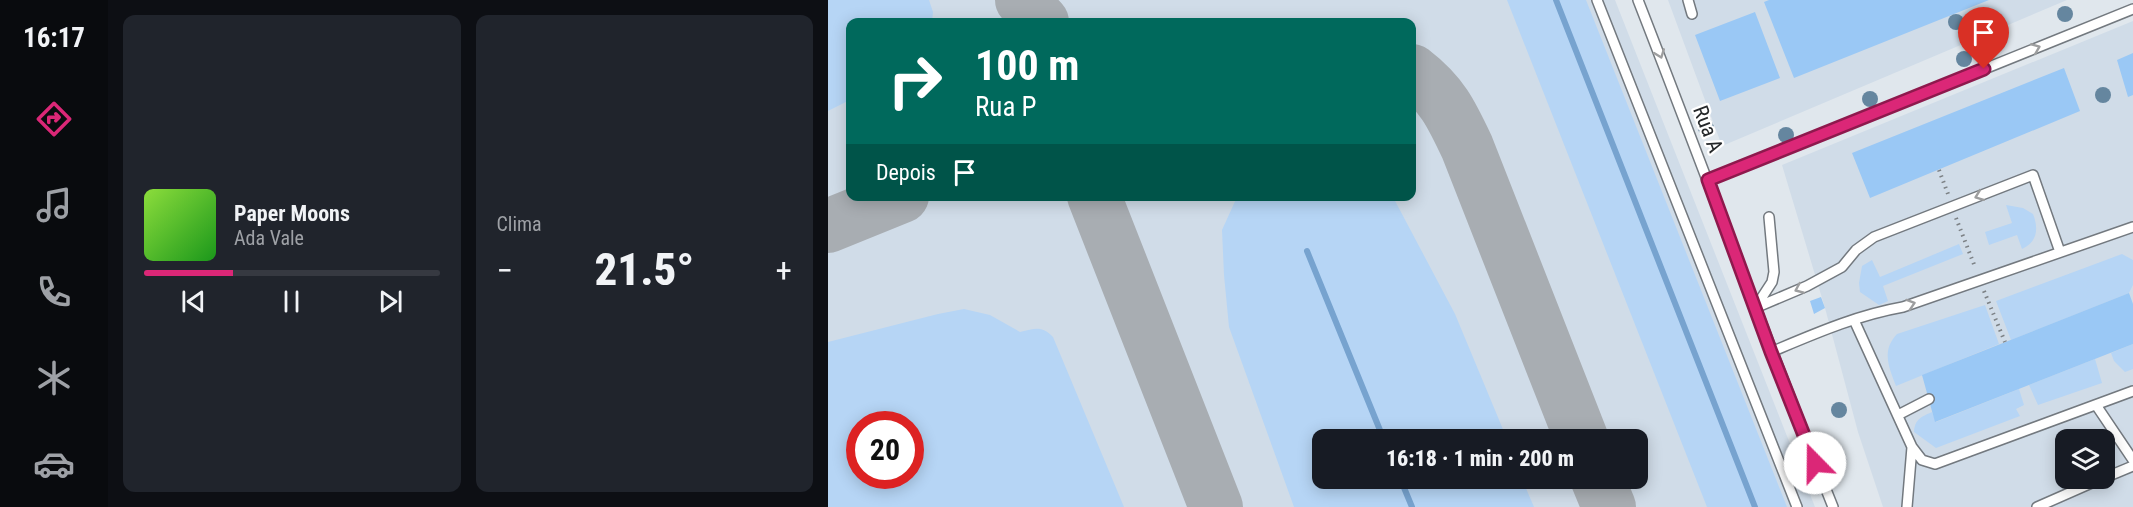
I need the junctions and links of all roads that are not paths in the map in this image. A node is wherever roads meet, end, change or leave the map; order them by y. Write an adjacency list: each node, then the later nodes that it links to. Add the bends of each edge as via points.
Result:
1 (1597, 0): 22 (lane)
2 (1638, 0): 6 (lane, Rua A, one-way to 6)
3 (1688, 0): 5 (lane)
4 (2133, 9): 6 (lane, one-way to 4)
5 (1692, 14)
6 (1708, 180): 10 (lane, Rua A)
7 (1769, 216): 10 (lane, via 1774,272)
8 (2133, 227): 9 (lane)
9 (2060, 252): 10 (lane, one-way to 10, via 2033,175 1874,237 1842,267); 11 (lane, one-way to 9, via 1903,307)
10 (1755, 308): 12 (lane, Rua A)
11 (1854, 320): 12 (lane); 16 (lane)
12 (1771, 352): 23 (lane, Rua A)
13 (2133, 391): 15 (lane)
14 (1929, 399): 16 (lane)
15 (2096, 405): 17 (lane, via 1935,464 1922,459); 18 (lane)
16 (1898, 416): 17 (lane)
17 (1912, 447): 24 (lane)
18 (2133, 460)
19 (2133, 466): 20 (lane)
20 (2115, 473)
21 (2079, 489): 25 (lane)
22 (1797, 507)
23 (1833, 507)
24 (1907, 507)
25 (2037, 507)

